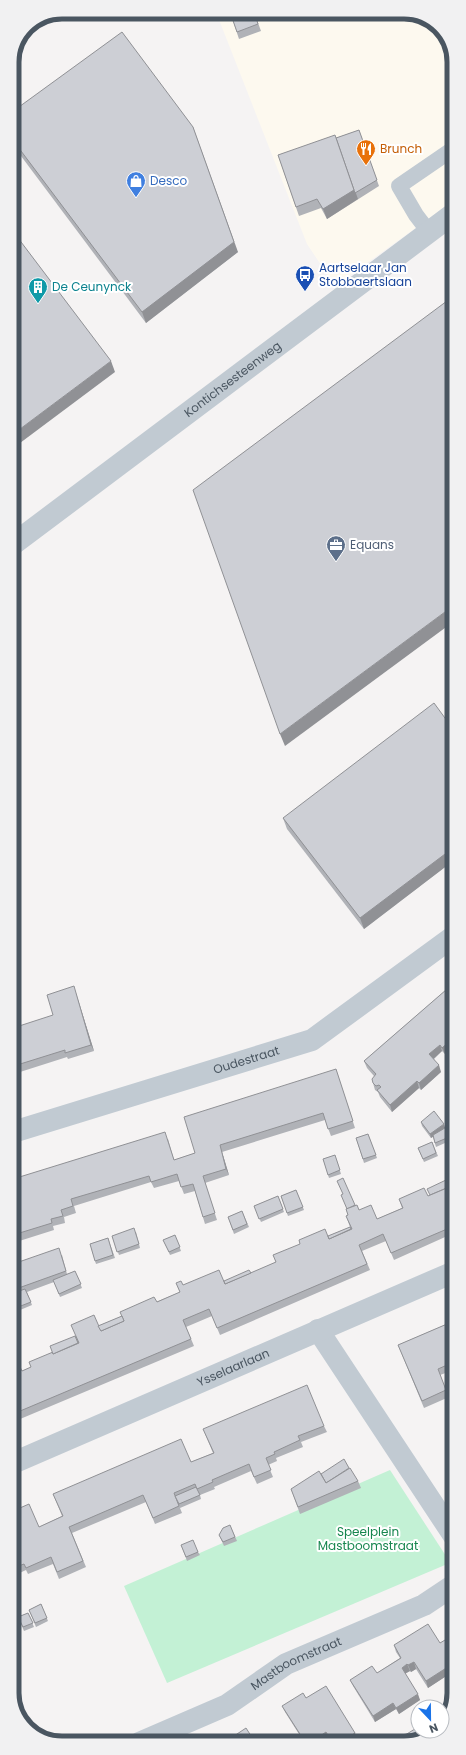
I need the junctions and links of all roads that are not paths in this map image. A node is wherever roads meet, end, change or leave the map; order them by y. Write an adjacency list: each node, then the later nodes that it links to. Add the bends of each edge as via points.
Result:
1 (447, 153): 3 (lane, via 399,186)
2 (447, 218): 3 (street, Kontichsesteenweg)
3 (429, 232): 4 (street, Kontichsesteenweg)
4 (19, 540)
5 (447, 941): 6 (street, Oudestraat, via 312,1040)
6 (19, 1130)
7 (447, 1275): 8 (street, Ysselaarlaan)
8 (318, 1330): 9 (street, Ysselaarlaan); 10 (street)
9 (19, 1460)
10 (447, 1525)
11 (447, 1590): 12 (street, Mastboomstraat, via 424,1605 286,1664 227,1705)
12 (155, 1736)

